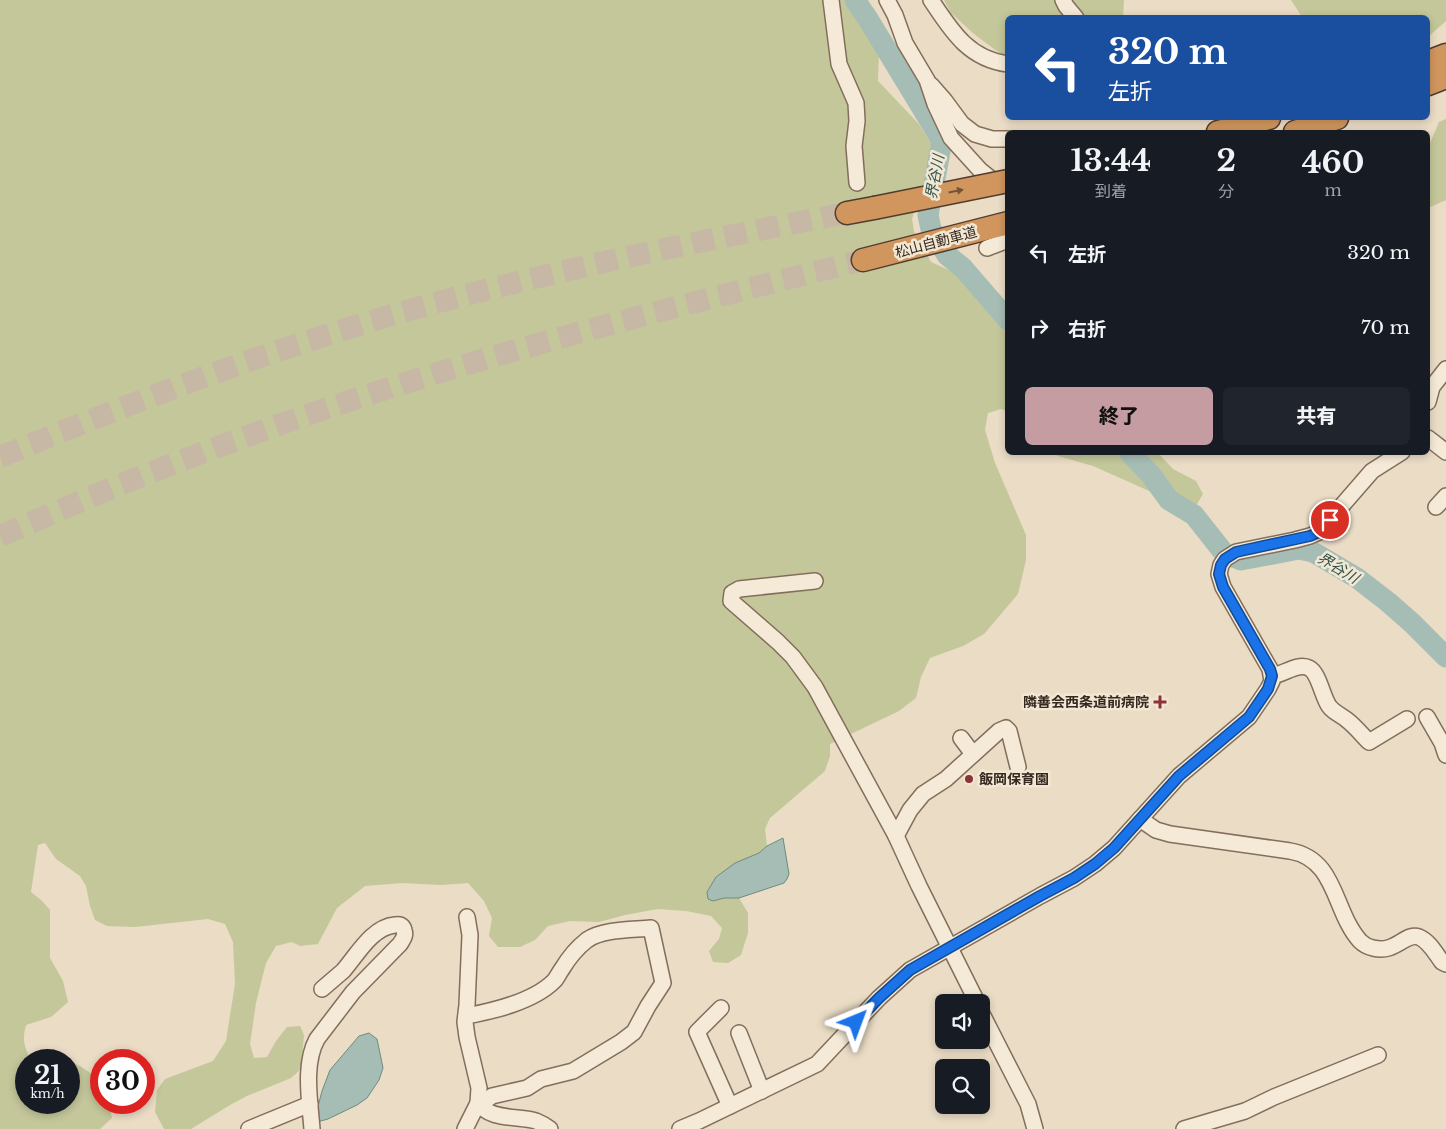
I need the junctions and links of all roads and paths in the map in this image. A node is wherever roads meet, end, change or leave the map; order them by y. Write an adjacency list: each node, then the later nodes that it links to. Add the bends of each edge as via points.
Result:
1 (831, 0): 18 (street, via 840,64 856,103 854,146)
2 (887, 0): 10 (street, via 905,43)
3 (931, 0): 8 (street, via 964,44 982,57)
4 (1063, 0): 5 (street)
5 (1074, 15)
6 (1446, 55): 7 (highway)
7 (1430, 61)
8 (1005, 63)
9 (1446, 76): 11 (highway)
10 (927, 80): 16 (street, via 962,124 975,134); 19 (street, via 951,138 980,170)
11 (1430, 83)
12 (1262, 120): 14 (highway)
13 (1331, 120): 15 (highway)
14 (1225, 130)
15 (1301, 130)
16 (1005, 139)
17 (1005, 182): 20 (highway, one-way to 17, bridge)
18 (857, 183)
19 (1005, 190)
20 (847, 213)
21 (1005, 224): 24 (highway, 松山自動車道)
22 (1005, 241): 23 (street)
23 (987, 248)
24 (863, 260)
25 (1446, 369): 26 (street)
26 (1430, 394)
27 (1430, 440): 28 (street)
28 (1446, 452)
29 (1397, 455): 31 (street, via 1372,471 1319,532 1236,552 1221,565 1219,574 1223,587)
30 (815, 581): 39 (street, via 739,589 732,593 731,601 793,657 815,686)
31 (1272, 676): 33 (street, via 1300,666 1309,667 1328,705 1369,742); 38 (street, via 1268,689 1249,717 1179,776)
32 (1427, 717): 36 (street)
33 (1407, 719)
34 (961, 738): 35 (street)
35 (973, 754): 37 (street, via 1006,728); 39 (street, via 946,779 923,794)
36 (1446, 755)
37 (1018, 767)
38 (1140, 819): 41 (street, via 1095,864); 42 (street, via 1156,830 1170,834 1299,852 1317,863 1326,875 1360,941 1368,947 1384,950 1408,937 1418,937)
39 (896, 836): 41 (street)
40 (467, 917): 46 (street, via 470,935)
41 (950, 948): 44 (street); 50 (street, via 910,970 817,1064)
42 (1446, 964)
43 (322, 989): 51 (street, via 375,934 397,924 405,930 400,944 353,992 312,1047)
44 (973, 994)
45 (721, 1008): 53 (street, via 697,1032)
46 (466, 1016): 52 (street); 52 (street, via 493,1011 539,992 554,981 588,940 603,933 650,928 663,983 634,1032 574,1071 527,1088 492,1096)
47 (990, 1030): 59 (street, via 1028,1104)
48 (739, 1034): 50 (street)
49 (1378, 1055): 60 (street, via 1245,1111)
50 (762, 1091): 53 (street)
51 (310, 1104): 54 (street); 55 (street)
52 (480, 1104): 56 (street); 57 (street, via 490,1114 536,1121)
53 (730, 1106): 58 (street)
54 (249, 1129)
55 (312, 1129)
56 (466, 1129)
57 (550, 1129)
58 (680, 1129)
59 (1035, 1129)
60 (1184, 1129)

